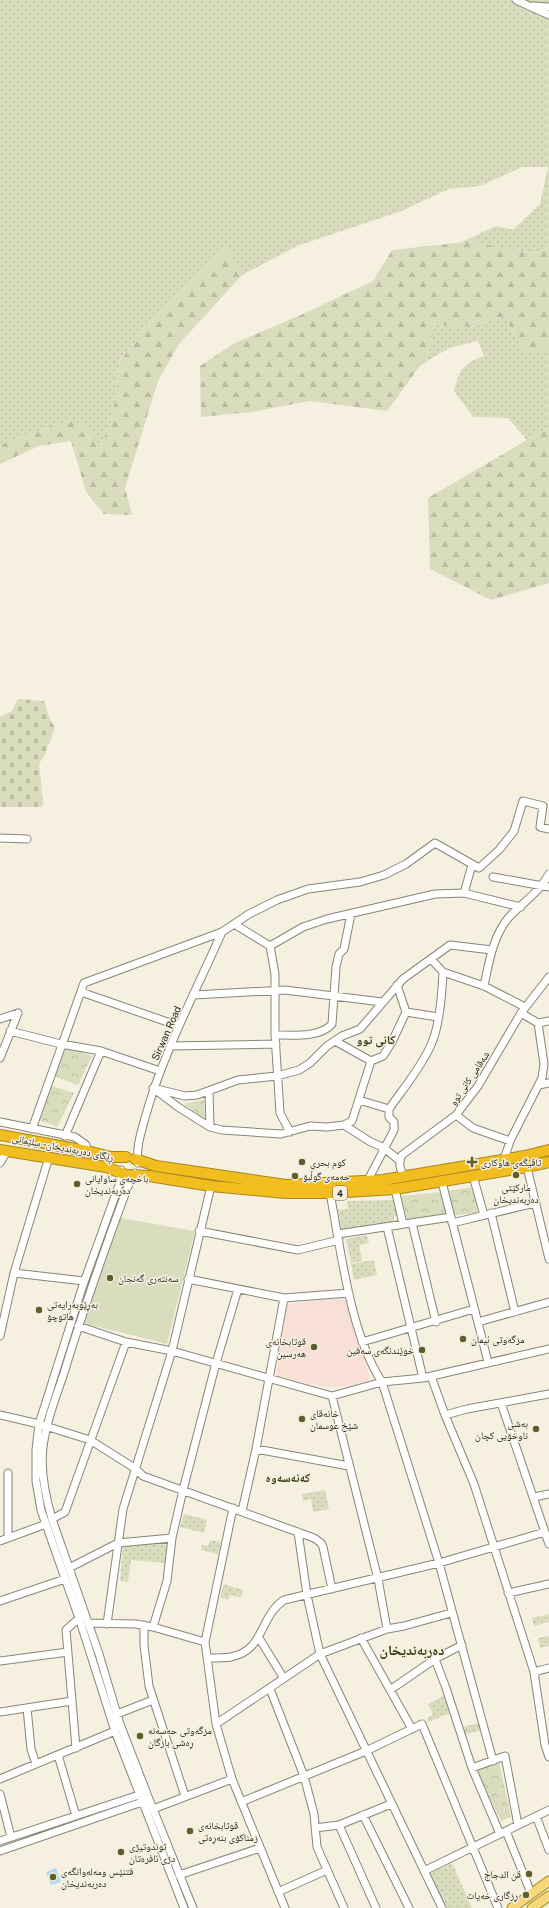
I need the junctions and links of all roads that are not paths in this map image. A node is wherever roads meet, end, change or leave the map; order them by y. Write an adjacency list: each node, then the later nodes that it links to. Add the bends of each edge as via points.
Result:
1 (516, 0): 2 (street)
2 (529, 6): 3 (street); 4 (street)
3 (549, 7)
4 (549, 15)
5 (549, 829): 8 (street, via 540,827 543,806 523,801 514,831 499,850 479,868)
6 (0, 838): 7 (street)
7 (27, 839)
8 (472, 865): 12 (street); 15 (street, via 435,843 406,864 384,875 360,882 308,889 277,900)
9 (549, 874): 11 (street)
10 (493, 878): 11 (street)
11 (546, 886): 13 (street)
12 (464, 893): 13 (street); 14 (street, via 429,895)
13 (521, 907): 18 (street, via 508,919)
14 (351, 914): 17 (street, via 309,925); 27 (street, via 344,949 339,954 336,967)
15 (234, 924): 16 (street); 17 (street)
16 (222, 932): 24 (street, via 84,983); 26 (street, Sirwan Road)
17 (270, 946): 25 (street, via 275,974)
18 (492, 950): 19 (street, via 450,945); 23 (street)
19 (431, 959): 20 (street); 22 (street)
20 (443, 972): 23 (street); 31 (street)
21 (549, 977): 29 (street, شەقامی کانی توو)
22 (397, 985): 28 (street); 30 (street)
23 (484, 986): 29 (street)
24 (81, 992): 35 (street); 39 (street)
25 (274, 992): 26 (street); 27 (street, via 285,990); 37 (street)
26 (194, 995): 35 (street, Sirwan Road)
27 (334, 996): 28 (street); 37 (street, via 332,1024 328,1029 305,1034)
28 (382, 1002): 38 (street, via 360,1029)
29 (523, 1010): 34 (street); 53 (street, شەقامی کانی توو, via 478,1086)
30 (406, 1012): 31 (street); 44 (street, via 383,1056)
31 (438, 1017): 52 (street, via 431,1046)
32 (0, 1019): 36 (street, via 18,1013)
33 (549, 1021): 34 (street)
34 (538, 1023): 48 (street, via 544,1064)
35 (179, 1026): 41 (street, Sirwan Road)
36 (10, 1031): 39 (street); 43 (street)
37 (275, 1035): 40 (street)
38 (335, 1041): 44 (street); 46 (street, via 299,1070)
39 (61, 1044): 42 (street); 57 (street)
40 (276, 1044): 41 (street); 46 (street)
41 (170, 1046): 45 (street, Sirwan Road)
42 (102, 1051): 45 (street); 60 (street)
43 (0, 1058)
44 (372, 1061): 51 (street)
45 (160, 1071): 49 (street, Sirwan Road)
46 (277, 1076): 50 (street, via 238,1080); 58 (street, via 280,1113)
47 (549, 1083): 48 (street)
48 (539, 1085): 61 (street)
49 (153, 1088): 50 (street, via 185,1096); 56 (street); 72 (street, Sirwan Road)
50 (209, 1092): 56 (street)
51 (359, 1100): 52 (street); 55 (street, via 352,1121)
52 (390, 1109): 62 (street, via 389,1117 394,1122 394,1130)
53 (456, 1115): 61 (street, via 473,1128); 68 (street, شەقامی کانی توو, via 402,1155)
54 (0, 1122): 57 (street)
55 (344, 1125): 58 (street, via 310,1126); 62 (street)
56 (210, 1127): 58 (street, via 281,1134)
57 (32, 1129): 60 (street)
58 (290, 1132)
59 (0, 1135): 65 (highway, ڕێگای دەربەندیخان - سلێمانی / 4)
60 (65, 1136): 65 (street, via 79,1140 86,1146)
61 (510, 1141): 69 (street)
62 (384, 1148): 68 (street); 76 (street)
63 (4, 1150): 66 (highway, ڕێگای دەربەندیخان - سلێمانی / 4); 71 (street)
64 (549, 1150): 67 (highway, 4)
65 (87, 1151): 72 (highway, ڕێگای دەربەندیخان - سلێمانی / 4, via 111,1157)
66 (49, 1156): 72 (highway, ڕێگای دەربەندیخان - سلێمانی / 4, via 112,1168); 90 (street)
67 (525, 1156): 69 (highway, 4); 73 (street)
68 (399, 1160): 75 (street)
69 (504, 1160): 75 (highway, 4)
70 (549, 1162): 73 (highway, 4)
71 (0, 1163)
72 (130, 1167): 76 (highway, 4, via 156,1166 286,1185); 78 (highway, 4, via 149,1176); 92 (street, via 119,1185); 101 (street)
73 (527, 1167): 74 (highway, 4); 81 (street)
74 (473, 1176): 77 (highway, 4); 82 (street)
75 (404, 1177): 76 (highway, 4)
76 (367, 1182)
77 (442, 1182): 79 (highway, 4); 83 (street)
78 (211, 1186): 80 (highway, 4, via 286,1193); 87 (street)
79 (395, 1189): 80 (highway, 4); 85 (street)
80 (330, 1193): 88 (street)
81 (535, 1203): 82 (street); 89 (street)
82 (488, 1214): 83 (street); 98 (street)
83 (452, 1220): 84 (street); 97 (street)
84 (412, 1223): 85 (street); 99 (street)
85 (403, 1224): 86 (street)
86 (387, 1227): 88 (street); 102 (street)
87 (199, 1231): 88 (street, via 298,1250); 91 (street)
88 (338, 1237): 94 (street)
89 (549, 1259)
90 (14, 1273): 92 (street); 103 (street)
91 (188, 1279): 93 (street); 107 (street)
92 (84, 1281): 119 (street)
93 (238, 1289): 95 (street); 108 (street)
94 (349, 1293): 95 (street); 105 (street)
95 (284, 1298): 112 (street)
96 (549, 1302): 98 (street)
97 (474, 1309): 99 (street); 100 (street)
98 (515, 1312): 100 (street)
99 (436, 1322): 102 (street)
100 (478, 1322): 109 (street)
101 (78, 1326): 104 (street); 120 (street)
102 (410, 1327): 105 (street); 111 (street)
103 (0, 1333)
104 (126, 1342): 107 (street); 121 (street)
105 (362, 1342): 113 (street, via 374,1371)
106 (549, 1349): 109 (street)
107 (172, 1351): 108 (street); 124 (street)
108 (216, 1362): 112 (street); 126 (street)
109 (488, 1362): 110 (street)
110 (431, 1376): 111 (street); 118 (street)
111 (423, 1378): 113 (street)
112 (270, 1379): 115 (street); 122 (street)
113 (382, 1382): 115 (street); 141 (street)
114 (549, 1394): 116 (street)
115 (332, 1396): 123 (street)
116 (501, 1402): 118 (street); 128 (street)
117 (0, 1415): 119 (street)
118 (445, 1415): 140 (street, via 474,1484)
119 (39, 1424): 120 (street); 132 (street, via 36,1481)
120 (48, 1427): 121 (street); 131 (street, via 43,1446 43,1475 46,1500)
121 (90, 1440): 124 (street); 131 (street, via 65,1512)
122 (256, 1449): 123 (street); 130 (street)
123 (349, 1466): 144 (street)
124 (136, 1469): 126 (street, via 143,1476); 138 (street, via 123,1509)
125 (8, 1473): 135 (street)
126 (183, 1490): 129 (street); 136 (street)
127 (549, 1494): 128 (street)
128 (534, 1497): 134 (street)
129 (233, 1508): 130 (street); 159 (street)
130 (242, 1511): 133 (street)
131 (52, 1519): 142 (street)
132 (46, 1524): 135 (street); 143 (street)
133 (298, 1532): 146 (street, via 321,1543); 148 (street)
134 (545, 1532): 139 (street); 140 (street)
135 (8, 1538): 137 (street)
136 (172, 1538): 138 (street); 155 (street, via 167,1581)
137 (0, 1541)
138 (118, 1543): 142 (street); 153 (street)
139 (549, 1544)
140 (493, 1547): 141 (street); 147 (street)
141 (439, 1563): 144 (street); 150 (street)
142 (69, 1568): 152 (street)
143 (65, 1579): 149 (street); 151 (street)
144 (378, 1579): 146 (street); 156 (street)
145 (549, 1584): 147 (street)
146 (332, 1589): 148 (street)
147 (508, 1593): 167 (street)
148 (307, 1595): 157 (street, via 284,1600 275,1607 268,1616); 162 (street)
149 (0, 1601)
150 (451, 1613): 156 (street); 160 (street)
151 (79, 1618): 161 (street, via 66,1630); 178 (street)
152 (88, 1623): 153 (street); 175 (street)
153 (107, 1624): 154 (street)
154 (144, 1625): 155 (street); 171 (street, via 147,1670)
155 (153, 1627): 159 (street)
156 (386, 1629): 158 (street)
157 (259, 1638): 163 (street, via 251,1648 238,1655); 168 (street)
158 (361, 1638): 162 (street); 170 (street)
159 (205, 1642): 163 (street)
160 (462, 1645): 164 (street); 183 (street)
161 (68, 1652): 165 (street); 172 (street)
162 (320, 1654): 168 (street); 180 (street)
163 (207, 1658): 176 (street)
164 (435, 1659): 170 (street); 185 (street)
165 (0, 1661)
166 (549, 1668): 167 (street)
167 (534, 1672): 182 (street)
168 (283, 1678): 169 (street)
169 (270, 1689): 176 (street); 186 (street)
170 (390, 1690): 177 (street)
171 (154, 1700): 175 (street); 191 (street)
172 (72, 1701): 173 (street); 179 (street)
173 (27, 1708): 174 (street); 184 (street)
174 (0, 1712)
175 (117, 1714): 192 (street)
176 (216, 1724): 188 (street)
177 (412, 1729): 180 (street); 206 (street, via 422,1724)
178 (115, 1731): 179 (street); 190 (street)
179 (76, 1748): 181 (street)
180 (366, 1751): 186 (street); 194 (street)
181 (58, 1755): 184 (street); 198 (street)
182 (549, 1757)
183 (493, 1761): 185 (street); 201 (street, via 505,1756)
184 (36, 1764): 187 (street)
185 (472, 1768): 203 (street)
186 (304, 1776): 193 (street); 202 (street)
187 (0, 1779)
188 (232, 1779): 191 (street); 193 (street)
189 (0, 1794): 204 (street)
190 (138, 1795): 192 (street); 198 (street)
191 (185, 1796): 195 (street)
192 (145, 1798): 195 (street); 209 (street); 218 (street)
193 (240, 1802): 207 (street)
194 (391, 1804): 197 (street); 211 (street)
195 (152, 1809): 212 (street)
196 (549, 1810): 199 (street)
197 (363, 1815): 200 (street); 222 (street)
198 (76, 1816): 204 (street)
199 (536, 1816): 201 (street); 208 (street)
200 (340, 1825): 202 (street); 221 (street)
201 (518, 1825): 203 (street)
202 (315, 1828): 210 (street, via 317,1847)
203 (503, 1832): 206 (street); 215 (street)
204 (11, 1837): 205 (street)
205 (0, 1841)
206 (472, 1847): 211 (street); 224 (street)
207 (260, 1848): 212 (street); 214 (street)
208 (549, 1850)
209 (0, 1851)
210 (327, 1870): 214 (street); 220 (street)
211 (424, 1871): 223 (street)
212 (179, 1875): 217 (street)
213 (549, 1881): 215 (main road)
214 (278, 1892): 219 (street)
215 (531, 1894): 225 (main road)
216 (549, 1896): 226 (main road)
217 (192, 1906): 218 (street)
218 (183, 1907)
219 (285, 1908)
220 (344, 1908)
221 (376, 1908)
222 (409, 1908)
223 (442, 1908)
224 (498, 1908)
225 (512, 1908)
226 (532, 1908)

